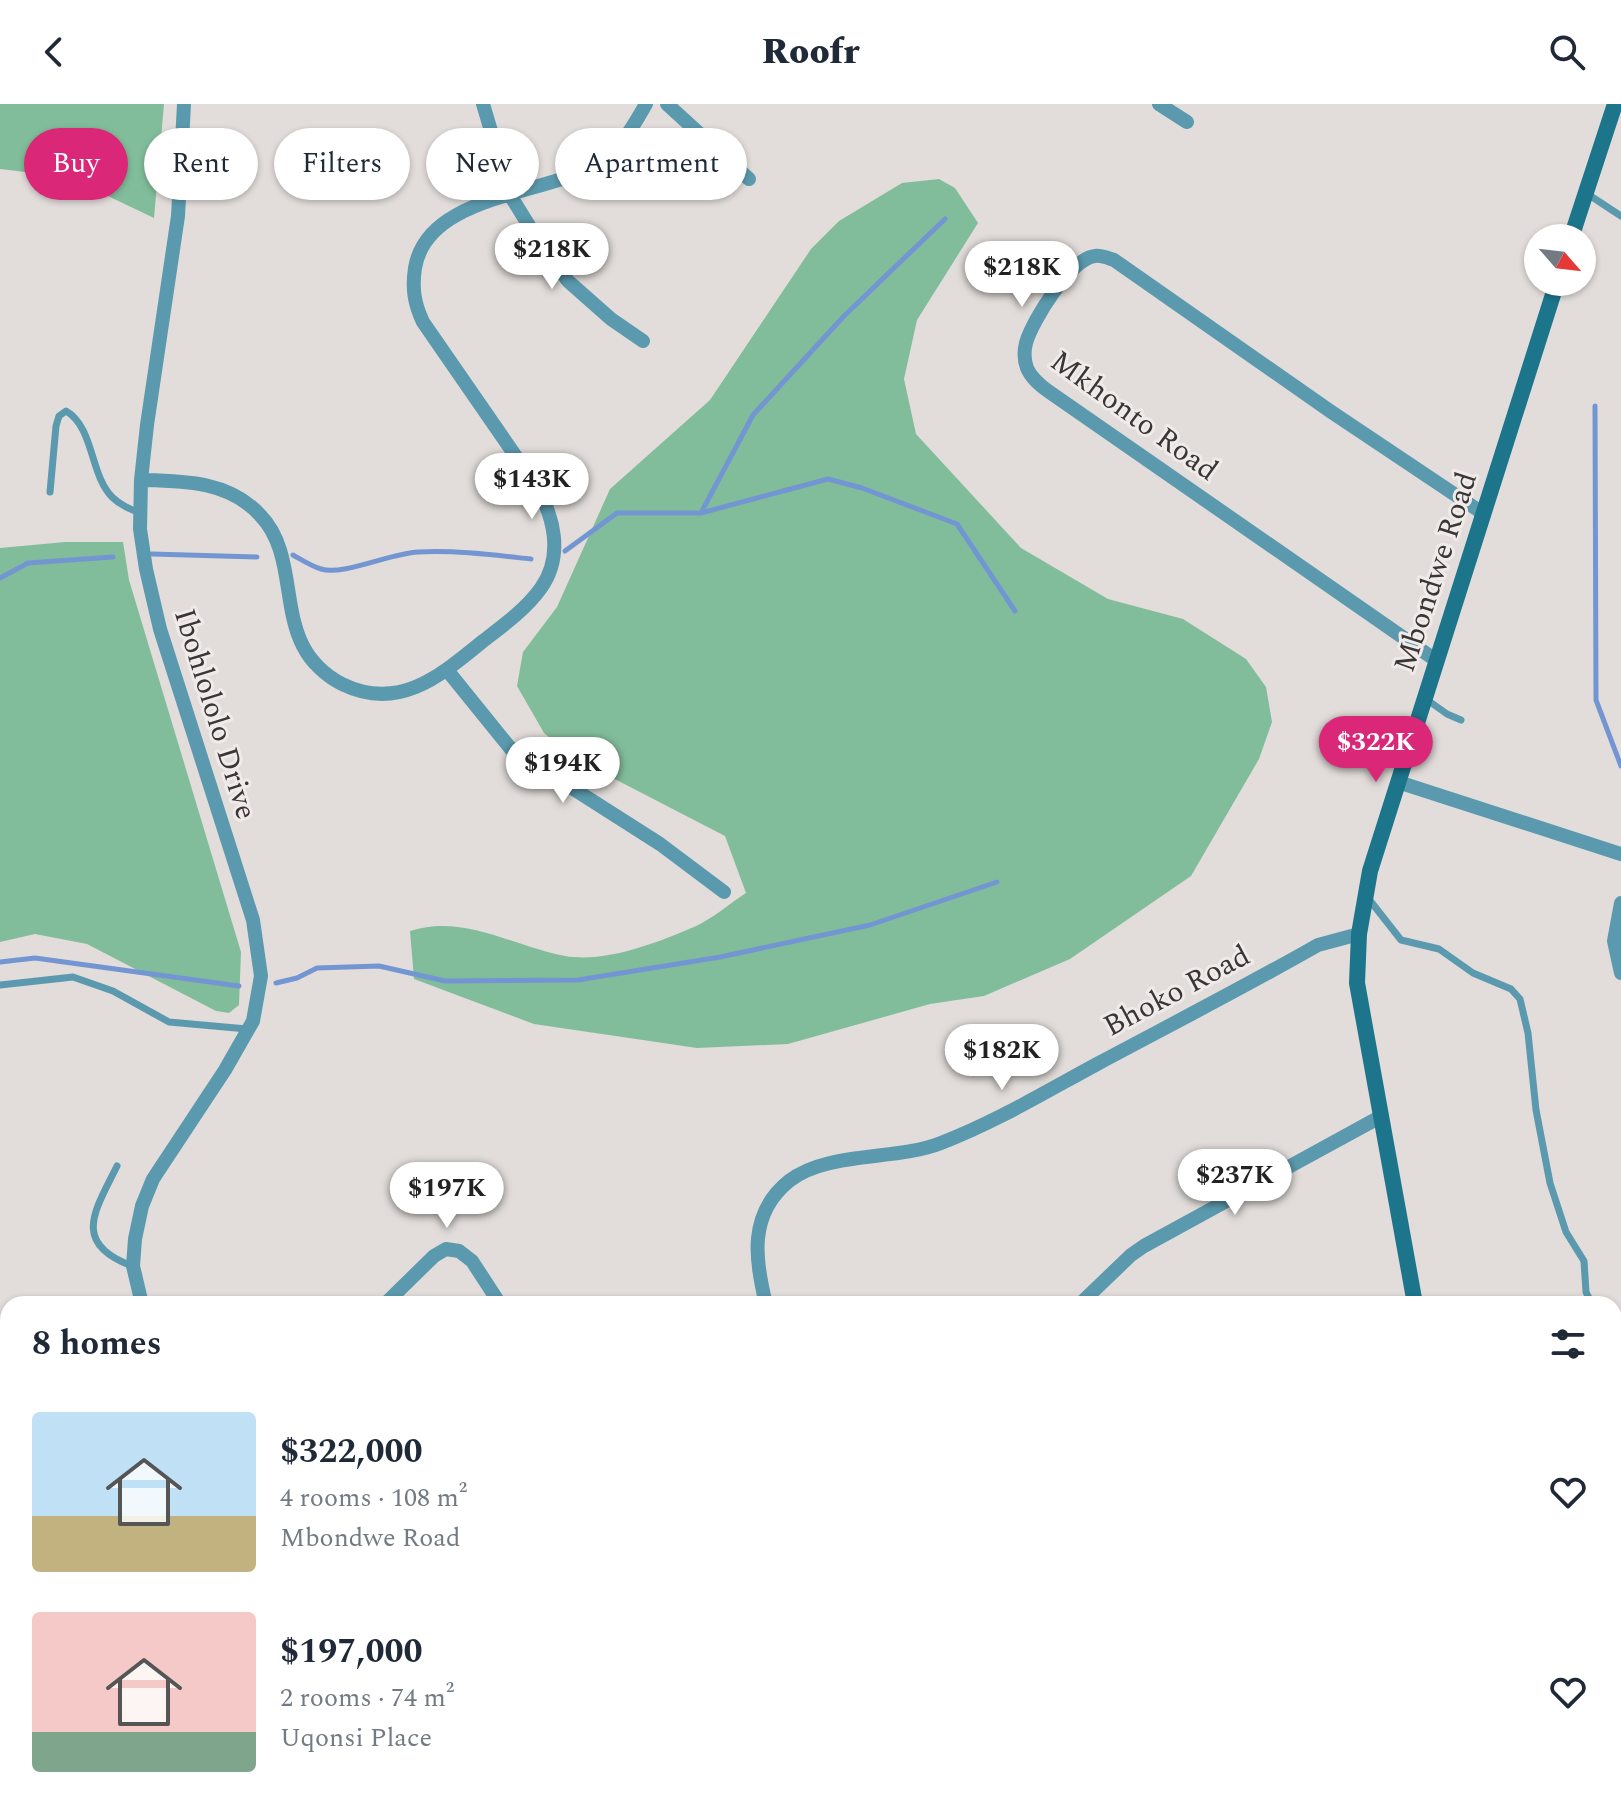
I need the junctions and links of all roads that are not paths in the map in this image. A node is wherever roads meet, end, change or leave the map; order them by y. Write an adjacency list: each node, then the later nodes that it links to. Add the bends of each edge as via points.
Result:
1 (184, 104): 18 (street, Ibohlololo Drive, via 178,216)
2 (483, 104): 8 (street)
3 (646, 104): 10 (street, via 627,137 602,161)
4 (667, 104): 9 (street)
5 (1159, 104): 7 (street)
6 (1615, 104): 11 (street)
7 (1187, 122)
8 (490, 128)
9 (749, 179)
10 (539, 186)
11 (1586, 193): 14 (lane); 15 (street)
12 (495, 200): 23 (street, via 463,211 435,230 416,263 413,292 423,322 543,498 553,525 553,556 546,581 530,601)
13 (513, 200): 17 (street, via 568,281)
14 (1621, 216)
15 (1576, 224)
16 (1553, 296): 21 (street, Mbondwe Road)
17 (643, 341)
18 (141, 480): 20 (street, Ibohlololo Drive); 23 (street, via 211,486 242,499 262,516 277,540 302,644 335,681 386,695 412,689)
19 (50, 492): 20 (lane, via 56,426 66,411 82,431 110,495)
20 (140, 513): 34 (street, Ibohlololo Drive, via 160,629 253,920 261,976 258,1006)
21 (1484, 514): 22 (street, Mbondwe Road); 22 (street, Mkhonto Road, via 1114,260 1094,256 1079,263 1026,340 1027,368 1048,391)
22 (1437, 661): 24 (street, Mbondwe Road)
23 (447, 670): 28 (street, via 511,749 627,822)
24 (1425, 698): 25 (lane); 26 (street, Mbondwe Road)
25 (1461, 720)
26 (1398, 782): 27 (street); 29 (street, Mbondwe Road)
27 (1621, 854)
28 (724, 892)
29 (1365, 893): 31 (street, Mbondwe Road); 44 (lane, via 1401,940 1439,949 1520,999 1550,1183 1566,1232 1584,1261)
30 (1621, 903): 32 (street, via 1614,941)
31 (1359, 934): 35 (street, Mbondwe Road, via 1357,983); 41 (street, Bhoko Road, via 1318,945 940,1144 825,1165 789,1181 759,1223 756,1248)
32 (1621, 973)
33 (0, 985): 34 (lane, via 73,977 113,991 169,1022)
34 (247, 1029): 37 (street, Ibohlololo Drive, via 153,1179 138,1221)
35 (1380, 1117): 42 (street, via 1144,1246); 43 (street, Mbondwe Road)
36 (117, 1166): 37 (lane, via 95,1210 93,1228 103,1251)
37 (133, 1266): 38 (street, Ibohlololo Drive)
38 (140, 1296)
39 (393, 1296): 40 (street, via 446,1249 472,1261)
40 (495, 1296)
41 (764, 1296)
42 (1088, 1296)
43 (1414, 1296)
44 (1588, 1296)

